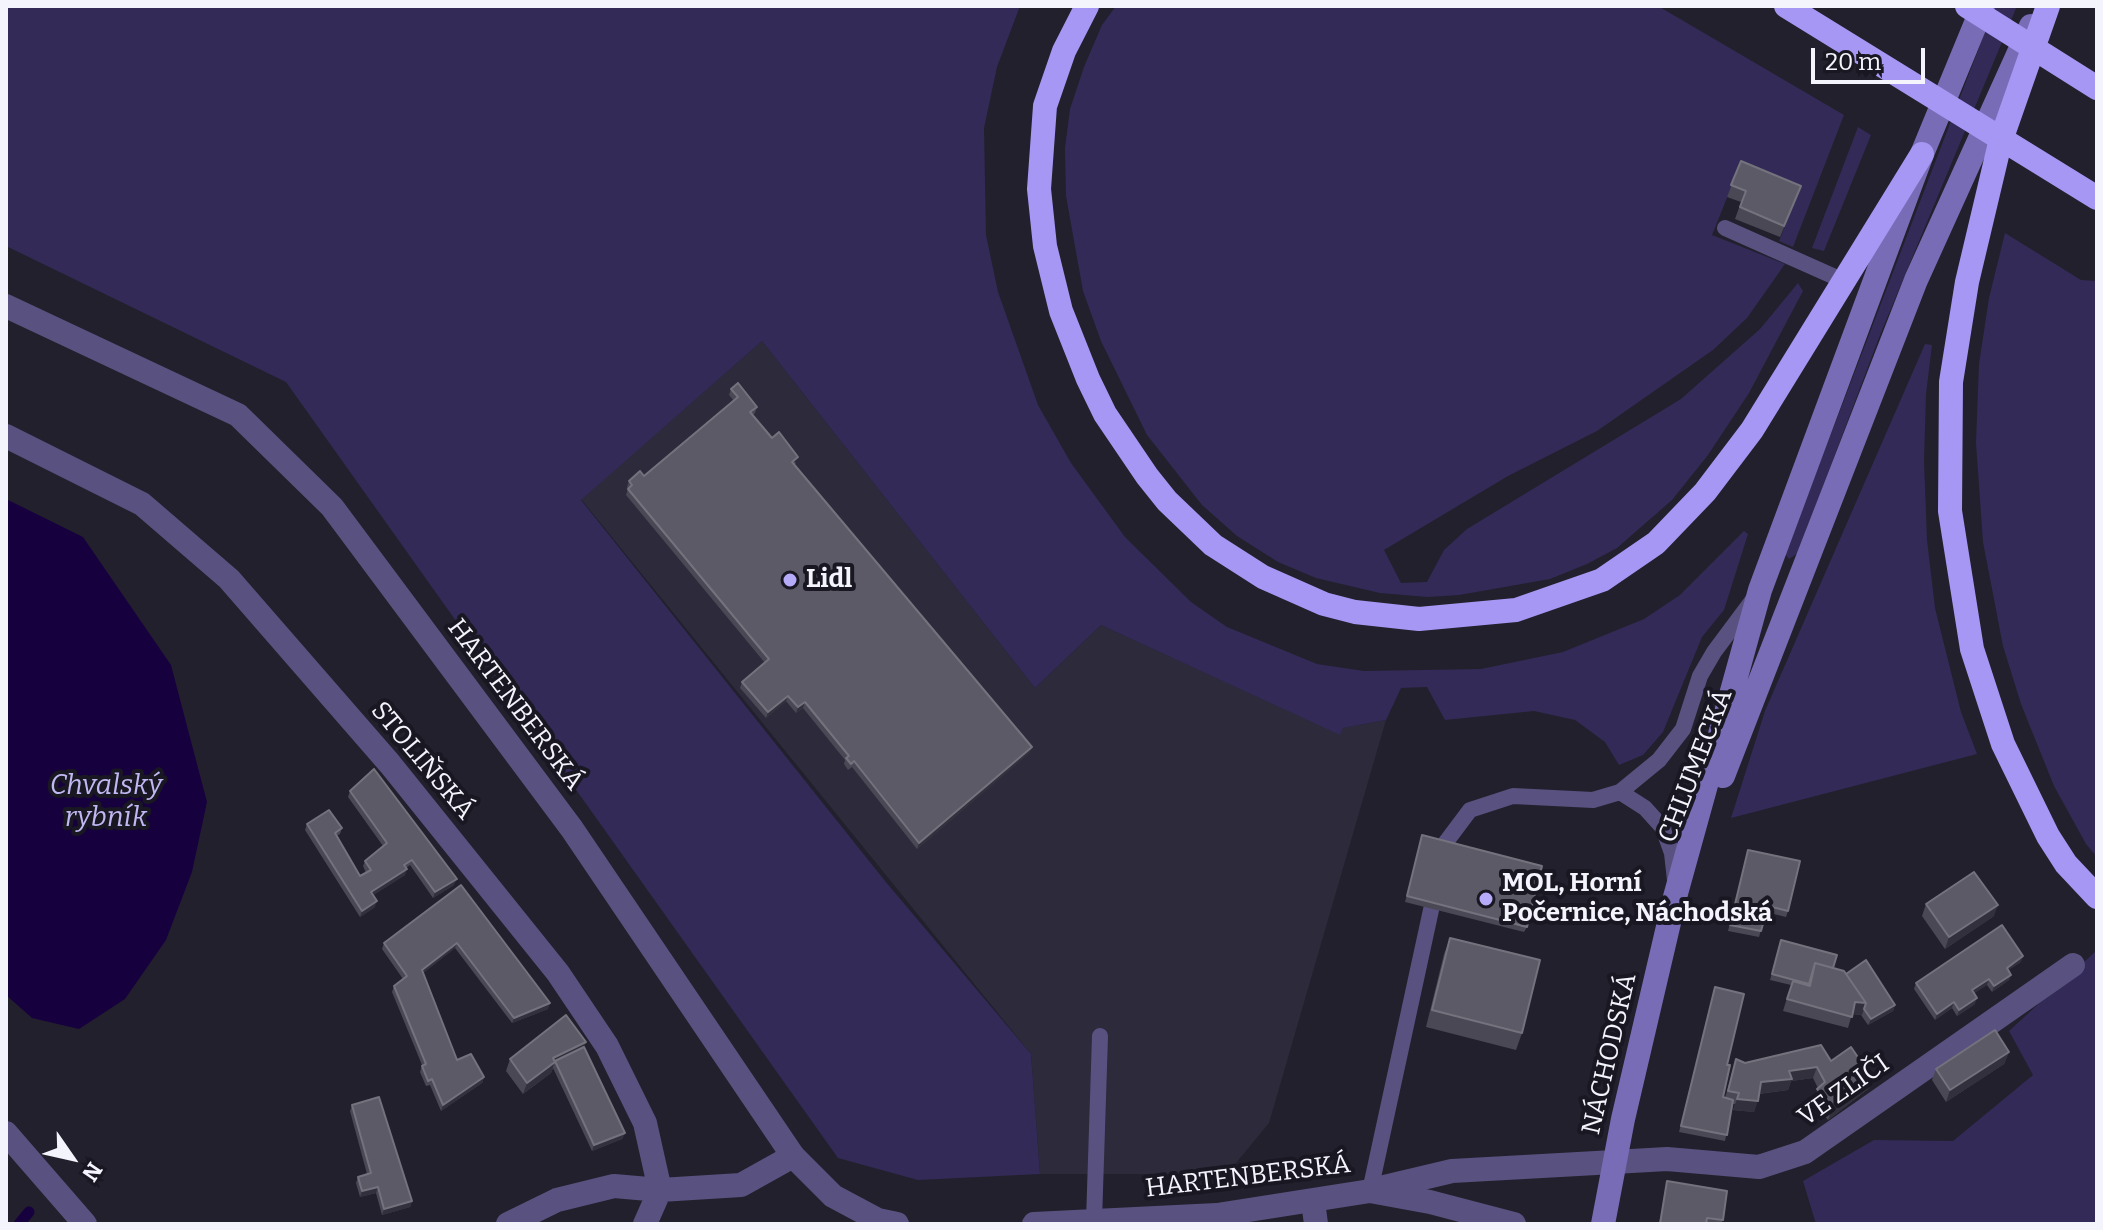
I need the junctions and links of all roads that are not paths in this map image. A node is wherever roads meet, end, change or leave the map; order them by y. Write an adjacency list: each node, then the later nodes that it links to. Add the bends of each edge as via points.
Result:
1 (1087, 6): 13 (highway, via 1053,78 1039,160 1045,246 1073,344 1105,414 1167,501 1235,561 1324,604 1419,619 1485,615 1571,593 1631,563 1681,519 1727,465)
2 (1777, 6): 8 (highway)
3 (1786, 6): 8 (highway)
4 (1967, 6): 9 (highway)
5 (1983, 6): 10 (main road, CHLUMECKÁ)
6 (2040, 6): 18 (main road, CHLUMECKÁ, via 1910,294)
7 (2048, 6): 19 (highway, via 2000,143 1967,282 1951,382 1950,511 1965,617 1991,713 2032,809 2066,864)
8 (1813, 22): 11 (highway)
9 (2097, 88)
10 (1922, 154): 13 (highway); 16 (main road, CHLUMECKÁ)
11 (2097, 198)
12 (1725, 228): 13 (lane)
13 (1844, 281)
14 (6, 306): 23 (street, HARTENBERSKÁ, via 238,415 332,507 572,829)
15 (6, 436): 25 (street, STOLIŇSKÁ, via 142,504 229,579 390,764 558,973 607,1046 645,1123)
16 (1760, 590): 17 (lane, via 1700,676 1672,746); 18 (main road, CHLUMECKÁ)
17 (1620, 792): 18 (lane, via 1663,828 1672,853); 26 (lane, via 1593,800 1513,796 1470,810 1446,842)
18 (1675, 897): 24 (main road, NÁCHODSKÁ)
19 (2097, 897)
20 (2073, 965): 24 (street, VE ZLIČI, via 1805,1152 1759,1167 1667,1159)
21 (1100, 1036): 28 (lane)
22 (6, 1133): 29 (street)
23 (793, 1156): 25 (street, via 741,1185); 32 (street, HARTENBERSKÁ, via 833,1196 866,1215)
24 (1614, 1162): 26 (street, VE ZLIČI, via 1452,1171); 35 (main road, NÁCHODSKÁ)
25 (660, 1190): 30 (street, via 614,1186 557,1200); 31 (street)
26 (1370, 1191): 27 (street, HARTENBERSKÁ); 34 (street, HARTENBERSKÁ)
27 (1314, 1212): 28 (street, HARTENBERSKÁ)
28 (1094, 1221): 33 (street, HARTENBERSKÁ)
29 (85, 1224)
30 (508, 1224)
31 (645, 1224)
32 (897, 1224)
33 (1034, 1224)
34 (1514, 1224)
35 (1603, 1224)

